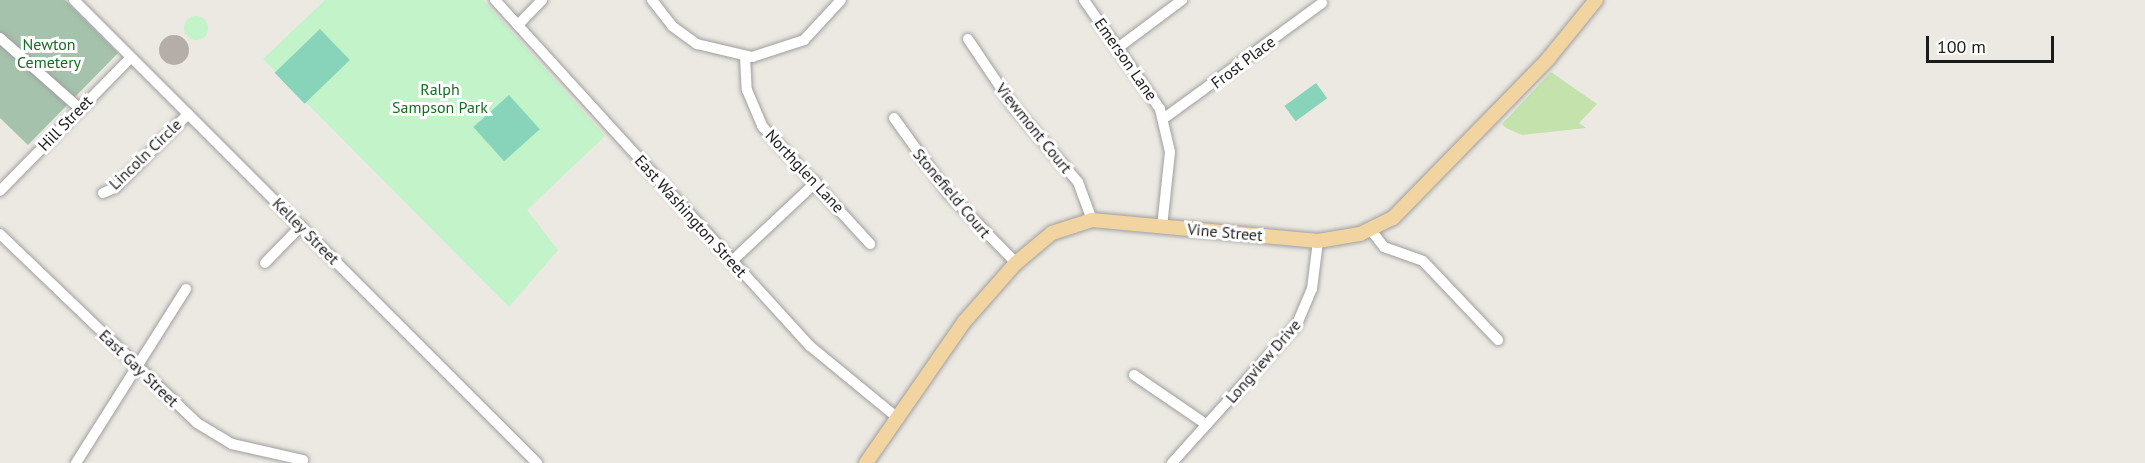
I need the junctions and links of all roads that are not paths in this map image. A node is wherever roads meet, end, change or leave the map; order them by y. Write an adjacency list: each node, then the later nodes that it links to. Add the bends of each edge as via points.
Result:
1 (74, 0): 14 (street, Kelley Street)
2 (495, 0): 10 (street, East Washington Street)
3 (543, 0): 10 (street)
4 (652, 0): 15 (street, via 689,40)
5 (841, 0): 15 (street, via 804,40)
6 (1084, 0): 13 (street, Emerson Lane)
7 (1182, 0): 13 (street)
8 (1596, 0): 26 (main road, Vine Street, via 1488,122 1393,218)
9 (1322, 3): 19 (street, Frost Place)
10 (518, 25): 30 (street, East Washington Street)
11 (0, 38): 16 (street)
12 (968, 39): 23 (street, Viewmont Court, via 1016,111 1078,182)
13 (1119, 47): 19 (street, Emerson Lane, via 1151,90)
14 (131, 57): 16 (street, Hill Street); 17 (street, Kelley Street)
15 (745, 57): 20 (street, Northglen Lane, via 746,85 757,117)
16 (79, 108): 21 (street, Hill Street)
17 (188, 114): 22 (street, Lincoln Circle, via 115,188); 24 (street, Kelley Street)
18 (894, 118): 32 (street, Stonefield Court, via 948,193)
19 (1164, 119): 25 (street, Emerson Lane, via 1170,152)
20 (816, 182): 29 (street, Northglen Lane); 30 (street)
21 (0, 191)
22 (103, 193)
23 (1092, 220): 25 (main road, Vine Street); 32 (main road, Vine Street, via 1052,234)
24 (301, 226): 31 (street); 41 (street, Kelley Street)
25 (1162, 226): 28 (main road, Vine Street)
26 (1371, 229): 28 (main road, Vine Street); 34 (street, via 1384,247 1423,261)
27 (0, 234): 35 (street, East Gay Street)
28 (1318, 241): 38 (street, Longview Drive, via 1311,295 1297,324)
29 (870, 244)
30 (732, 261): 37 (street, East Washington Street, via 824,359)
31 (265, 263)
32 (1016, 263): 37 (main road, Vine Street, via 964,322)
33 (186, 289): 35 (street)
34 (1498, 340)
35 (138, 366): 39 (street, East Gay Street, via 198,423 232,444); 40 (street)
36 (1134, 375): 38 (street)
37 (898, 419): 42 (main road, Vine Street)
38 (1207, 425): 43 (street, Longview Drive)
39 (303, 460)
40 (76, 463)
41 (537, 463)
42 (866, 463)
43 (1172, 463)

